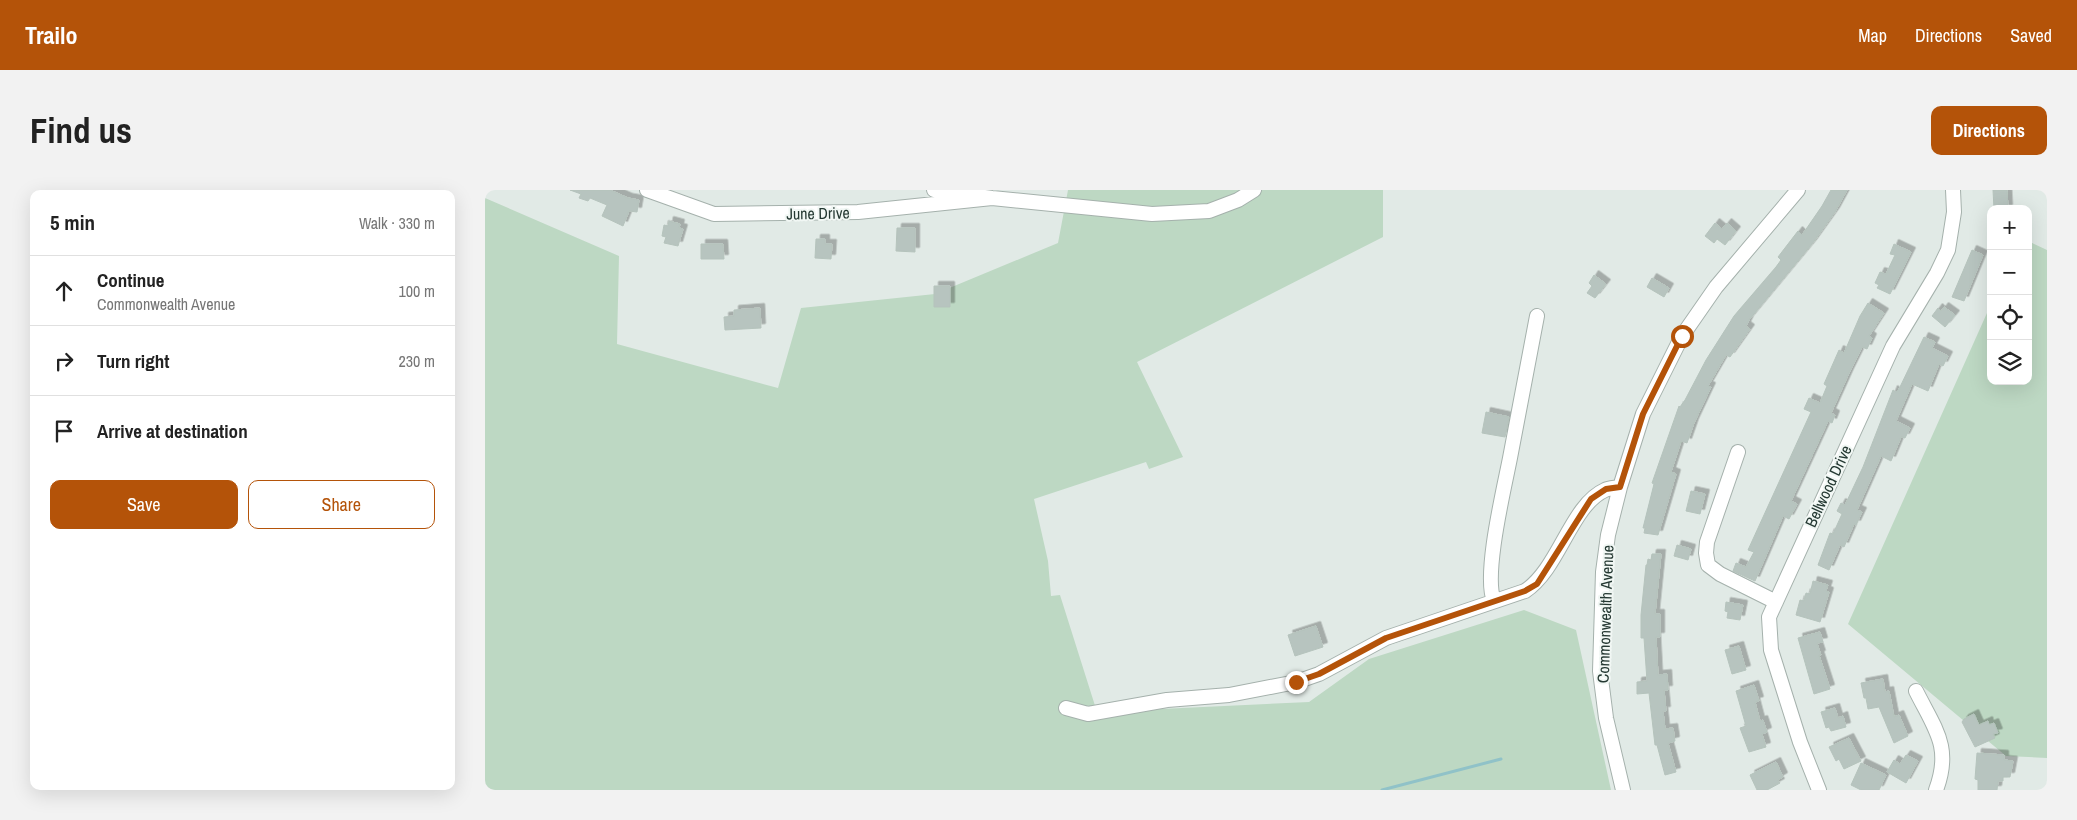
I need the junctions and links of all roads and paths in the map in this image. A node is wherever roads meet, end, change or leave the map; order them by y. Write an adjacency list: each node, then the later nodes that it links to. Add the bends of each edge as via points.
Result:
1 (647, 190): 6 (street, June Drive, via 714,214 858,212)
2 (934, 190): 6 (street)
3 (1254, 190): 6 (street, via 1209,211 1152,214)
4 (1798, 190): 9 (street, Commonwealth Avenue, via 1716,287 1682,336 1643,414)
5 (1953, 190): 11 (street, Bellwood Drive, via 1954,212 1948,250 1893,346)
6 (992, 198)
7 (1537, 316): 10 (street, via 1497,528 1490,581)
8 (1738, 452): 11 (street, via 1707,542 1708,565)
9 (1620, 487): 10 (street, via 1606,489 1591,499 1537,584); 14 (street, Commonwealth Avenue, via 1603,572 1600,671 1606,718)
10 (1494, 601): 13 (street, via 1386,638 1319,674 1296,682 1229,695 1167,700 1088,714)
11 (1776, 602): 15 (street, Bellwood Drive, via 1769,617 1771,650)
12 (1916, 691): 16 (street, via 1942,744 1944,762)
13 (1066, 708)
14 (1623, 790)
15 (1819, 790)
16 (1936, 790)

